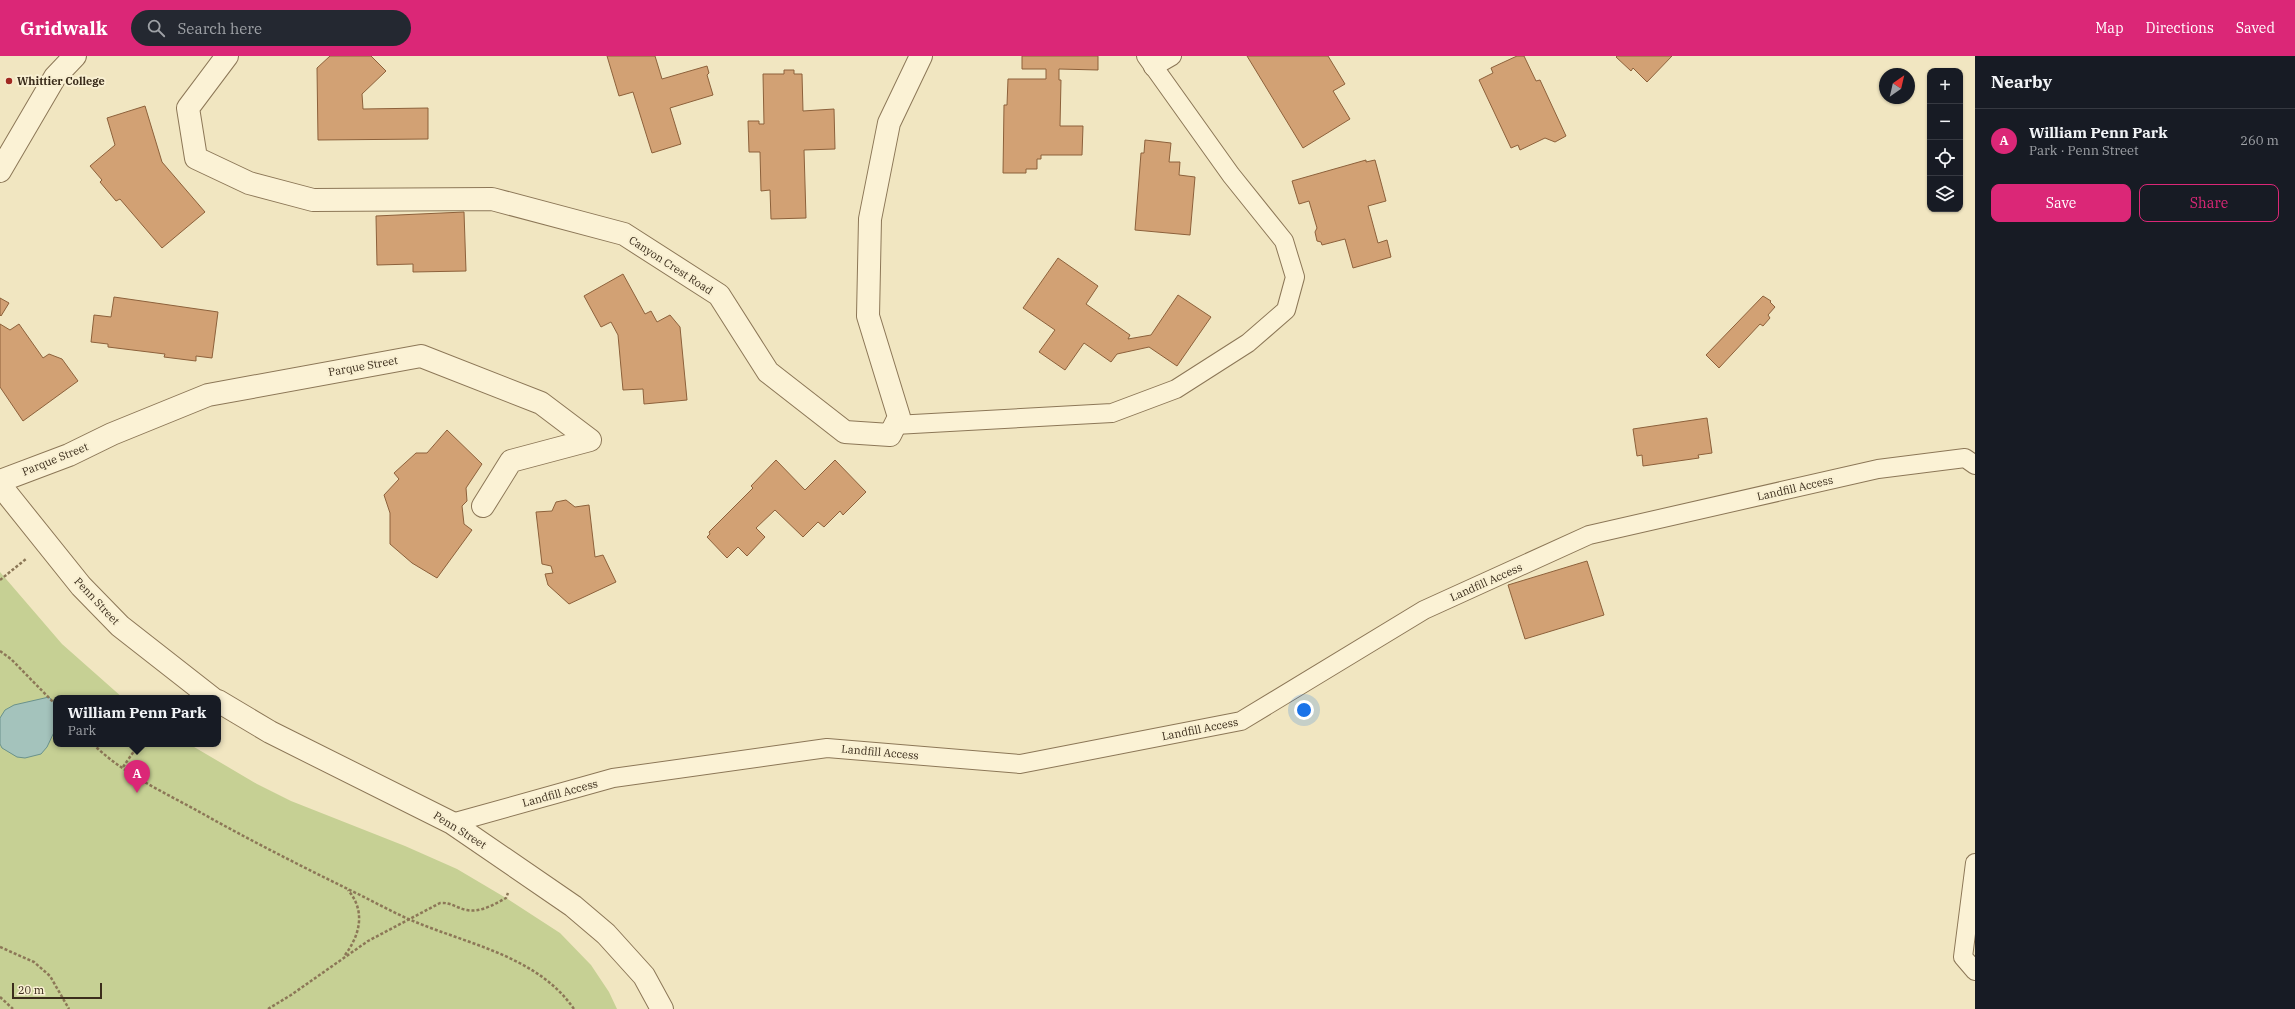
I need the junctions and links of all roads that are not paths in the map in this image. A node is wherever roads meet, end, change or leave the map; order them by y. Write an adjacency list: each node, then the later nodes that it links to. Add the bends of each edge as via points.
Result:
1 (75, 56): 6 (street, via 55,77)
2 (227, 56): 7 (street, Canyon Crest Road, via 188,108 196,158 249,184 313,200 492,199 624,234 719,295 768,372 845,432 890,435)
3 (921, 56): 7 (street, via 889,122 870,219 868,316 899,417)
4 (1172, 56): 5 (lane)
5 (1150, 62): 7 (lane, via 1232,175 1284,241 1295,277 1286,310 1248,343 1176,388 1112,413)
6 (0, 172)
7 (895, 426)
8 (1975, 465): 14 (lane, Landfill Access, via 1965,458 1878,468 1589,535 1424,610 1241,721 1020,764 827,748 613,778)
9 (0, 481): 11 (street, Parque Street, via 69,455 112,434 208,395 421,356 541,403 590,440 511,461)
10 (0, 485): 12 (street, Penn Street, via 81,586 120,626)
11 (483, 506)
12 (208, 695)
13 (221, 703): 14 (street, Penn Street, via 270,732)
14 (452, 823): 17 (street, Penn Street, via 573,906 606,934 644,976)
15 (1975, 863): 16 (lane, via 1963,957)
16 (1975, 971)
17 (662, 1009)

